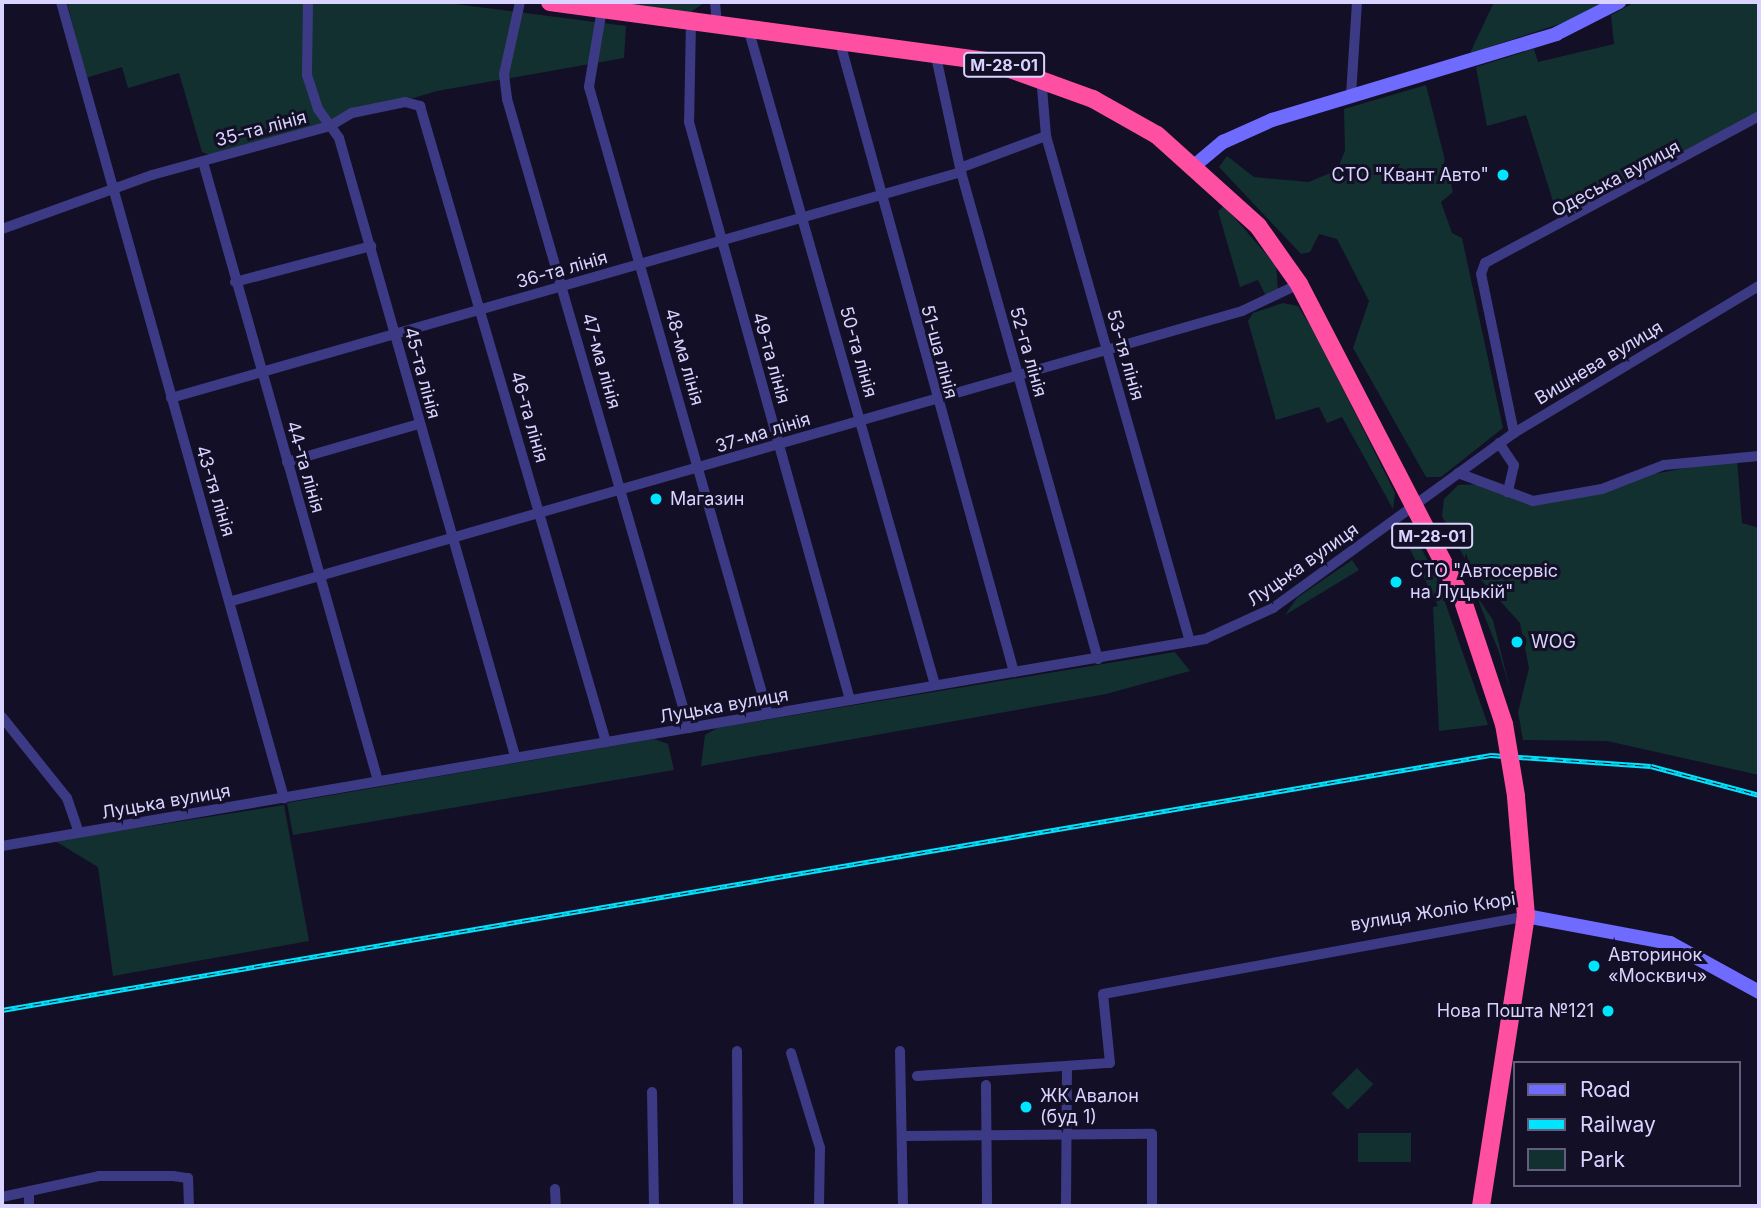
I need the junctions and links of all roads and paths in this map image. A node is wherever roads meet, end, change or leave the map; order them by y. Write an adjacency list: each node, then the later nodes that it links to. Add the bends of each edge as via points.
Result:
1 (61, 2): 23 (street, 43-тя лінія)
2 (308, 2): 18 (street, 45-та лінія, via 307,75)
3 (520, 2): 33 (street, 47-ма лінія, via 504,74 507,99)
4 (550, 2): 8 (highway, М-28-01)
5 (715, 2): 10 (street)
6 (1357, 2): 15 (street)
7 (1619, 2): 15 (street, via 1556,34)
8 (602, 9): 9 (highway, М-28-01); 29 (street, 48-ма лінія, via 589,87)
9 (691, 21): 10 (highway, М-28-01); 27 (street, 49-та лінія, via 687,104)
10 (717, 24): 11 (highway, М-28-01)
11 (748, 27): 12 (highway, М-28-01); 25 (street, 50-та лінія)
12 (839, 39): 13 (highway, М-28-01); 24 (street, 51-ша лінія)
13 (935, 51): 14 (highway, М-28-01); 22 (street, 52-га лінія)
14 (1041, 76): 19 (street, 53-тя лінія); 21 (highway, М-28-01, via 1124,116)
15 (1351, 95): 21 (street, via 1244,131)
16 (416, 104): 18 (street, 35-та лінія, via 362,110); 34 (street, 46-та лінія)
17 (1759, 117): 43 (street, Одеська вулиця, via 1485,263 1481,274)
18 (330, 126): 20 (street, 35-та лінія); 28 (street, 45-та лінія)
19 (1046, 136): 22 (street, 36-та лінія); 36 (street, 53-тя лінія)
20 (203, 162): 23 (street, 35-та лінія); 30 (street, 44-та лінія)
21 (1194, 166): 31 (highway, М-28-01, via 1258,226)
22 (961, 170): 24 (street, 36-та лінія); 38 (street, 52-га лінія)
23 (113, 193): 26 (street); 39 (street, 43-тя лінія)
24 (880, 195): 25 (street, 36-та лінія); 40 (street, 51-ша лінія)
25 (803, 217): 27 (street, 36-та лінія); 41 (street, 50-та лінія)
26 (2, 229)
27 (722, 241): 29 (street, 36-та лінія); 45 (street, 49-та лінія)
28 (371, 246): 30 (street); 35 (street, 45-та лінія)
29 (640, 263): 33 (street, 36-та лінія); 48 (street, 48-ма лінія)
30 (235, 282): 37 (street, 44-та лінія)
31 (1299, 284): 36 (street, 37-ма лінія, via 1242,311); 52 (highway, М-28-01)
32 (1759, 286): 43 (street, Вишнева вулиця)
33 (564, 287): 34 (street, 36-та лінія); 50 (street, 47-ма лінія)
34 (481, 309): 35 (street, 36-та лінія); 53 (street, 46-та лінія)
35 (395, 334): 37 (street, 36-та лінія); 42 (street, 45-та лінія)
36 (1107, 349): 38 (street, 37-ма лінія); 57 (street, 53-тя лінія)
37 (261, 372): 39 (street, 36-та лінія); 47 (street, 44-та лінія)
38 (1018, 374): 40 (street, 37-ма лінія); 58 (street, 52-га лінія)
39 (171, 398): 56 (street, 43-тя лінія)
40 (936, 400): 41 (street, 37-ма лінія); 59 (street, 51-ша лінія)
41 (861, 420): 45 (street, 37-ма лінія); 60 (street, 50-та лінія)
42 (419, 424): 47 (street); 54 (street, 45-та лінія)
43 (1514, 433): 44 (street, Вишнева вулиця)
44 (1499, 443): 49 (street, Вишнева вулиця); 51 (street, via 1514,466)
45 (779, 444): 48 (street, 37-ма лінія); 61 (street, 49-та лінія)
46 (1759, 456): 51 (street, via 1664,465 1602,489 1533,501)
47 (287, 462): 55 (street, 44-та лінія)
48 (699, 469): 50 (street, 37-ма лінія); 62 (street, 48-ма лінія)
49 (1458, 473): 51 (street); 52 (street, Луцька вулиця)
50 (622, 491): 53 (street, 37-ма лінія); 64 (street, 47-ма лінія)
51 (1508, 492)
52 (1416, 505): 57 (street, Луцька вулиця, via 1255,619); 71 (highway, М-28-01, bridge, via 1462,598 1504,724 1516,796)
53 (540, 512): 54 (street, 37-ма лінія); 65 (street, 46-та лінія)
54 (453, 538): 55 (street, 37-ма лінія); 66 (street, 45-та лінія)
55 (319, 576): 56 (street, 37-ма лінія); 67 (street, 44-та лінія)
56 (232, 601): 68 (street, 43-тя лінія)
57 (1190, 642): 58 (street, Луцька вулиця)
58 (1098, 659): 59 (street, Луцька вулиця)
59 (1014, 672): 60 (street, Луцька вулиця)
60 (935, 685): 61 (street, Луцька вулиця)
61 (850, 701): 62 (street, Луцька вулиця)
62 (768, 714): 64 (street, Луцька вулиця)
63 (2, 717): 69 (street, via 67,797)
64 (689, 728): 65 (street, Луцька вулиця)
65 (606, 742): 66 (street, Луцька вулиця)
66 (515, 756): 67 (street, Луцька вулиця)
67 (378, 781): 68 (street, Луцька вулиця)
68 (284, 798): 69 (street, Луцька вулиця)
69 (79, 832): 70 (street, Луцька вулиця)
70 (2, 846)
71 (1526, 916): 72 (street, вулиця Жоліо Кюрі, via 1670,943); 76 (street, вулиця Жоліо Кюрі, via 1102,993 1110,1063); 96 (highway, М-28-01)
72 (1759, 992)
73 (737, 1051): 90 (street)
74 (900, 1051): 82 (street)
75 (790, 1053): 91 (street, via 820,1148)
76 (1067, 1066): 77 (street); 80 (street)
77 (917, 1076)
78 (986, 1085): 81 (street)
79 (652, 1092): 89 (street)
80 (1066, 1133): 81 (street); 94 (street); 95 (street, via 1152,1134)
81 (987, 1135): 82 (street); 93 (street)
82 (902, 1136): 92 (street)
83 (555, 1189): 88 (street)
84 (29, 1192): 85 (street); 86 (street); 87 (street, via 99,1176 188,1178)
85 (2, 1197)
86 (29, 1206)
87 (189, 1206)
88 (556, 1206)
89 (654, 1206)
90 (738, 1206)
91 (819, 1206)
92 (903, 1206)
93 (987, 1206)
94 (1066, 1206)
95 (1152, 1206)
96 (1481, 1206)

